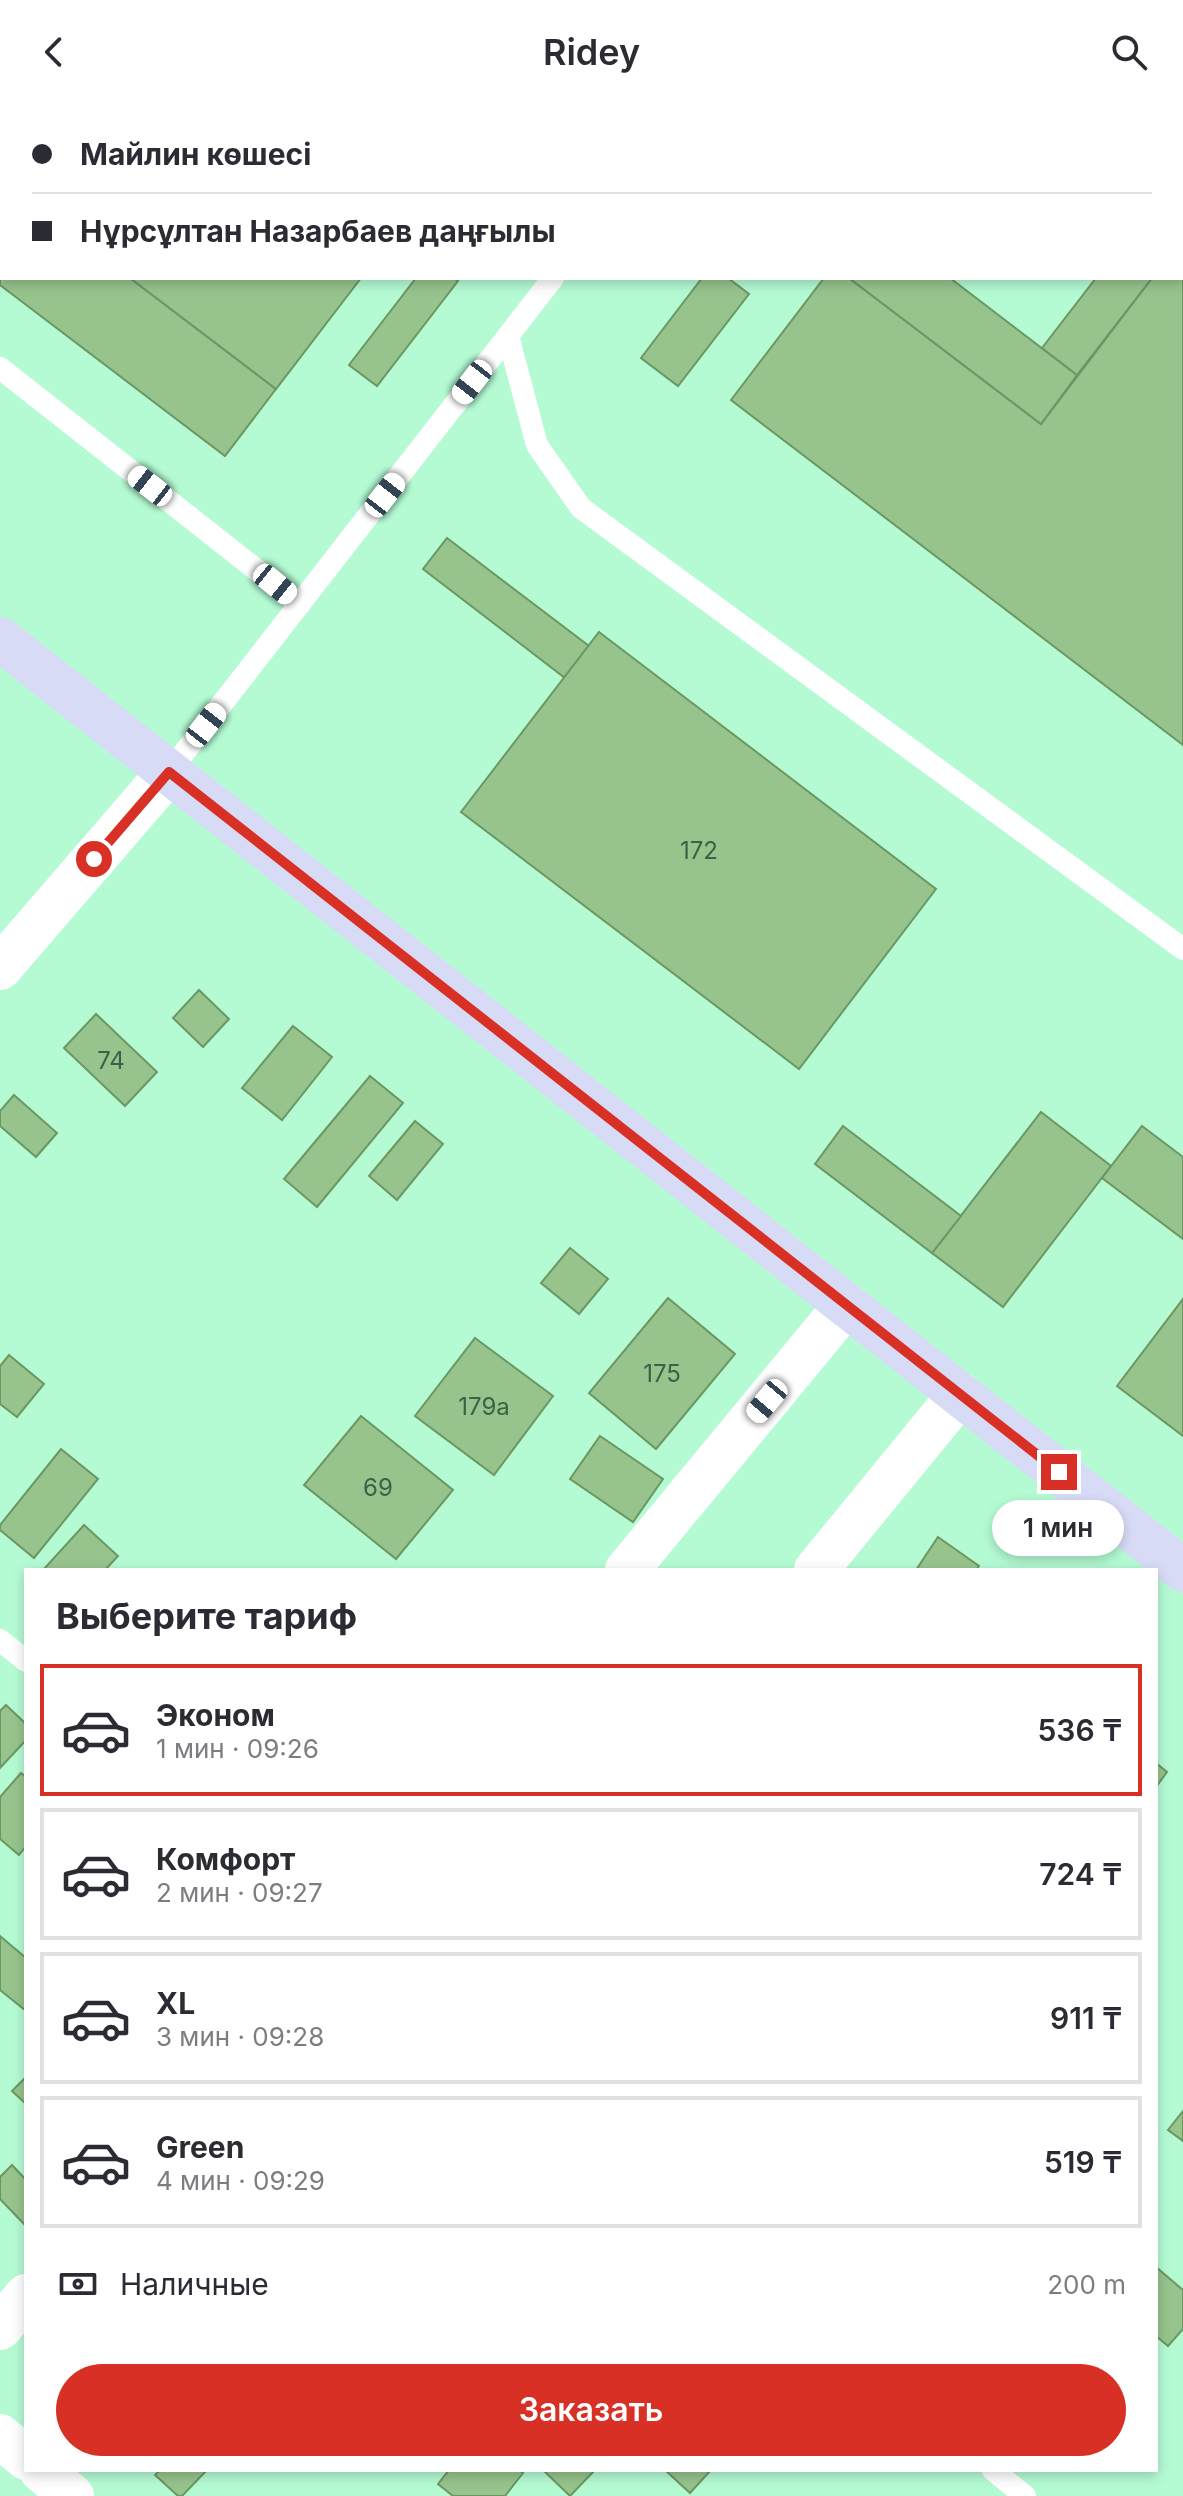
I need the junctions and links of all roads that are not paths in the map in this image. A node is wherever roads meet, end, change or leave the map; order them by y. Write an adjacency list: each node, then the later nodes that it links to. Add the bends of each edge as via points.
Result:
1 (551, 280): 2 (lane)
2 (508, 336): 4 (lane); 7 (lane, via 537,445 581,508)
3 (0, 368): 4 (lane)
4 (300, 604): 6 (lane)
5 (0, 639): 6 (main road)
6 (169, 772): 8 (street); 9 (main road)
7 (1183, 949)
8 (0, 968)
9 (846, 1305): 10 (main road); 11 (street)
10 (960, 1394): 12 (street); 13 (main road)
11 (629, 1568)
12 (818, 1568)
13 (1183, 1570)
14 (0, 1640): 15 (lane)
15 (24, 1659)
16 (24, 2298): 17 (street)
17 (0, 2328)
18 (0, 2436): 19 (street)
19 (24, 2456)
20 (995, 2472): 21 (lane)
21 (1025, 2496)

